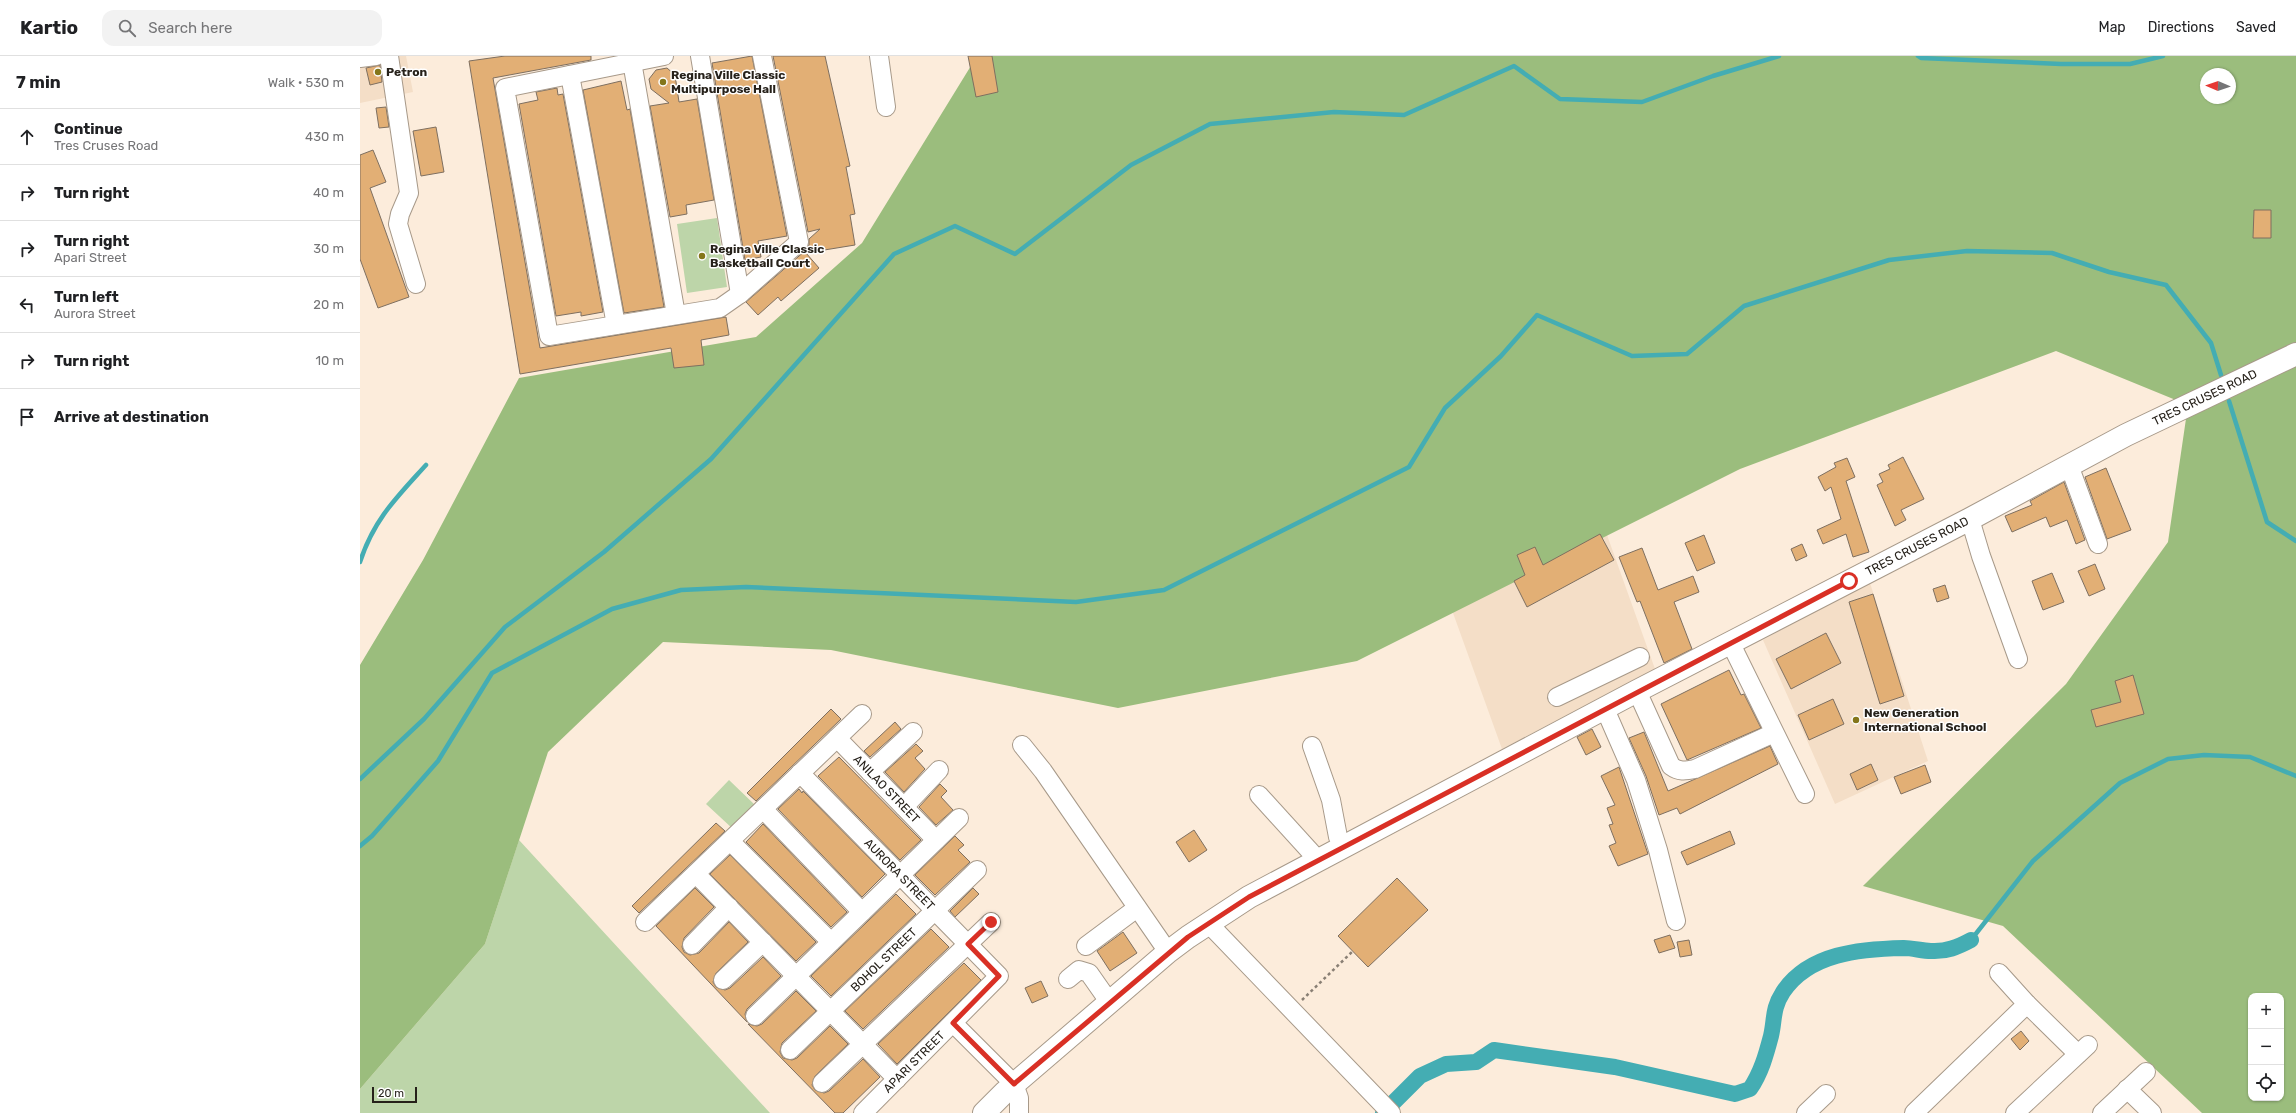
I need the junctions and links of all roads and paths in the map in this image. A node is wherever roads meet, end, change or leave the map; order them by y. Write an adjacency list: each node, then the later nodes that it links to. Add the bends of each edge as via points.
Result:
1 (376, 56): 7 (street)
2 (388, 56): 11 (street, via 409,192 398,224)
3 (664, 56): 8 (street)
4 (700, 56): 12 (street)
5 (762, 56): 12 (street, via 799,242)
6 (879, 56): 10 (street)
7 (360, 58)
8 (631, 60): 9 (street); 13 (street)
9 (570, 75): 14 (street); 14 (street, via 505,88 550,336)
10 (886, 107)
11 (416, 284)
12 (740, 294): 13 (street, via 720,308)
13 (676, 315): 14 (street)
14 (616, 324)
15 (2296, 354): 16 (main road, TRES CRUSES ROAD)
16 (2069, 465): 17 (main road, TRES CRUSES ROAD); 18 (street)
17 (1970, 519): 19 (main road, TRES CRUSES ROAD); 21 (street)
18 (2098, 544)
19 (1731, 644): 22 (main road, TRES CRUSES ROAD); 27 (street)
20 (1640, 657): 23 (street)
21 (2018, 659)
22 (1636, 691): 24 (main road, TRES CRUSES ROAD); 27 (street, via 1671,766 1676,770 1684,772 1695,769)
23 (1557, 697)
24 (1605, 709): 41 (main road, TRES CRUSES ROAD); 50 (street, via 1636,780)
25 (862, 714): 28 (street)
26 (912, 732): 32 (street)
27 (1774, 734): 34 (street)
28 (837, 738): 32 (street, ANILAO STREET); 33 (street)
29 (1022, 745): 47 (street, via 1043,771)
30 (1312, 746): 41 (street, via 1331,800 1338,837)
31 (939, 770): 36 (street)
32 (870, 772): 36 (street, ANILAO STREET)
33 (800, 773): 37 (street); 45 (street, AURORA STREET)
34 (1805, 794)
35 (1258, 795): 42 (street)
36 (904, 806): 39 (street, ANILAO STREET)
37 (763, 810): 40 (street); 49 (street)
38 (959, 818): 39 (street)
39 (936, 840): 45 (street)
40 (730, 841): 44 (street); 55 (street)
41 (1343, 847): 42 (main road, TRES CRUSES ROAD)
42 (1319, 861): 53 (main road, TRES CRUSES ROAD, via 1249,897)
43 (977, 870): 48 (street, BOHOL STREET)
44 (696, 874): 46 (street); 51 (street)
45 (900, 875): 48 (street, AURORA STREET); 49 (street)
46 (729, 907): 54 (street); 56 (street)
47 (1137, 908): 58 (street); 60 (street)
48 (935, 911): 57 (street, AURORA STREET); 69 (street, BOHOL STREET)
49 (862, 912): 55 (street)
50 (1676, 920)
51 (645, 922)
52 (991, 922): 57 (street)
53 (1208, 923): 60 (main road, TRES CRUSES ROAD); 68 (street)
54 (763, 942): 62 (street); 65 (street)
55 (831, 942): 62 (street)
56 (692, 944)
57 (968, 944): 63 (street, AURORA STREET); 72 (street)
58 (1086, 946)
59 (1353, 951): 68 (path)
60 (1168, 952): 66 (main road, TRES CRUSES ROAD)
61 (1999, 973): 67 (street)
62 (796, 976): 69 (street); 70 (street)
63 (999, 976): 71 (street, APARI STREET)
64 (1068, 979): 66 (street, via 1079,970 1089,973)
65 (723, 980)
66 (1110, 1003): 77 (main road, TRES CRUSES ROAD)
67 (2027, 1004): 85 (street); 86 (street, via 2083,1050)
68 (1292, 1010): 83 (street)
69 (831, 1011): 72 (street); 73 (street, BOHOL STREET)
70 (755, 1016)
71 (949, 1026): 75 (street, APARI STREET); 77 (street)
72 (863, 1044): 75 (street); 76 (street)
73 (790, 1050)
74 (2146, 1072): 78 (street)
75 (897, 1079): 80 (street, APARI STREET)
76 (822, 1083)
77 (1009, 1088): 81 (main road, TRES CRUSES ROAD); 82 (street, via 1019,1098)
78 (2127, 1089): 87 (street); 88 (street)
79 (1826, 1094): 84 (street)
80 (863, 1113)
81 (984, 1113)
82 (1019, 1113)
83 (1391, 1113)
84 (1806, 1113)
85 (1914, 1113)
86 (2015, 1113)
87 (2102, 1113)
88 (2152, 1113)

